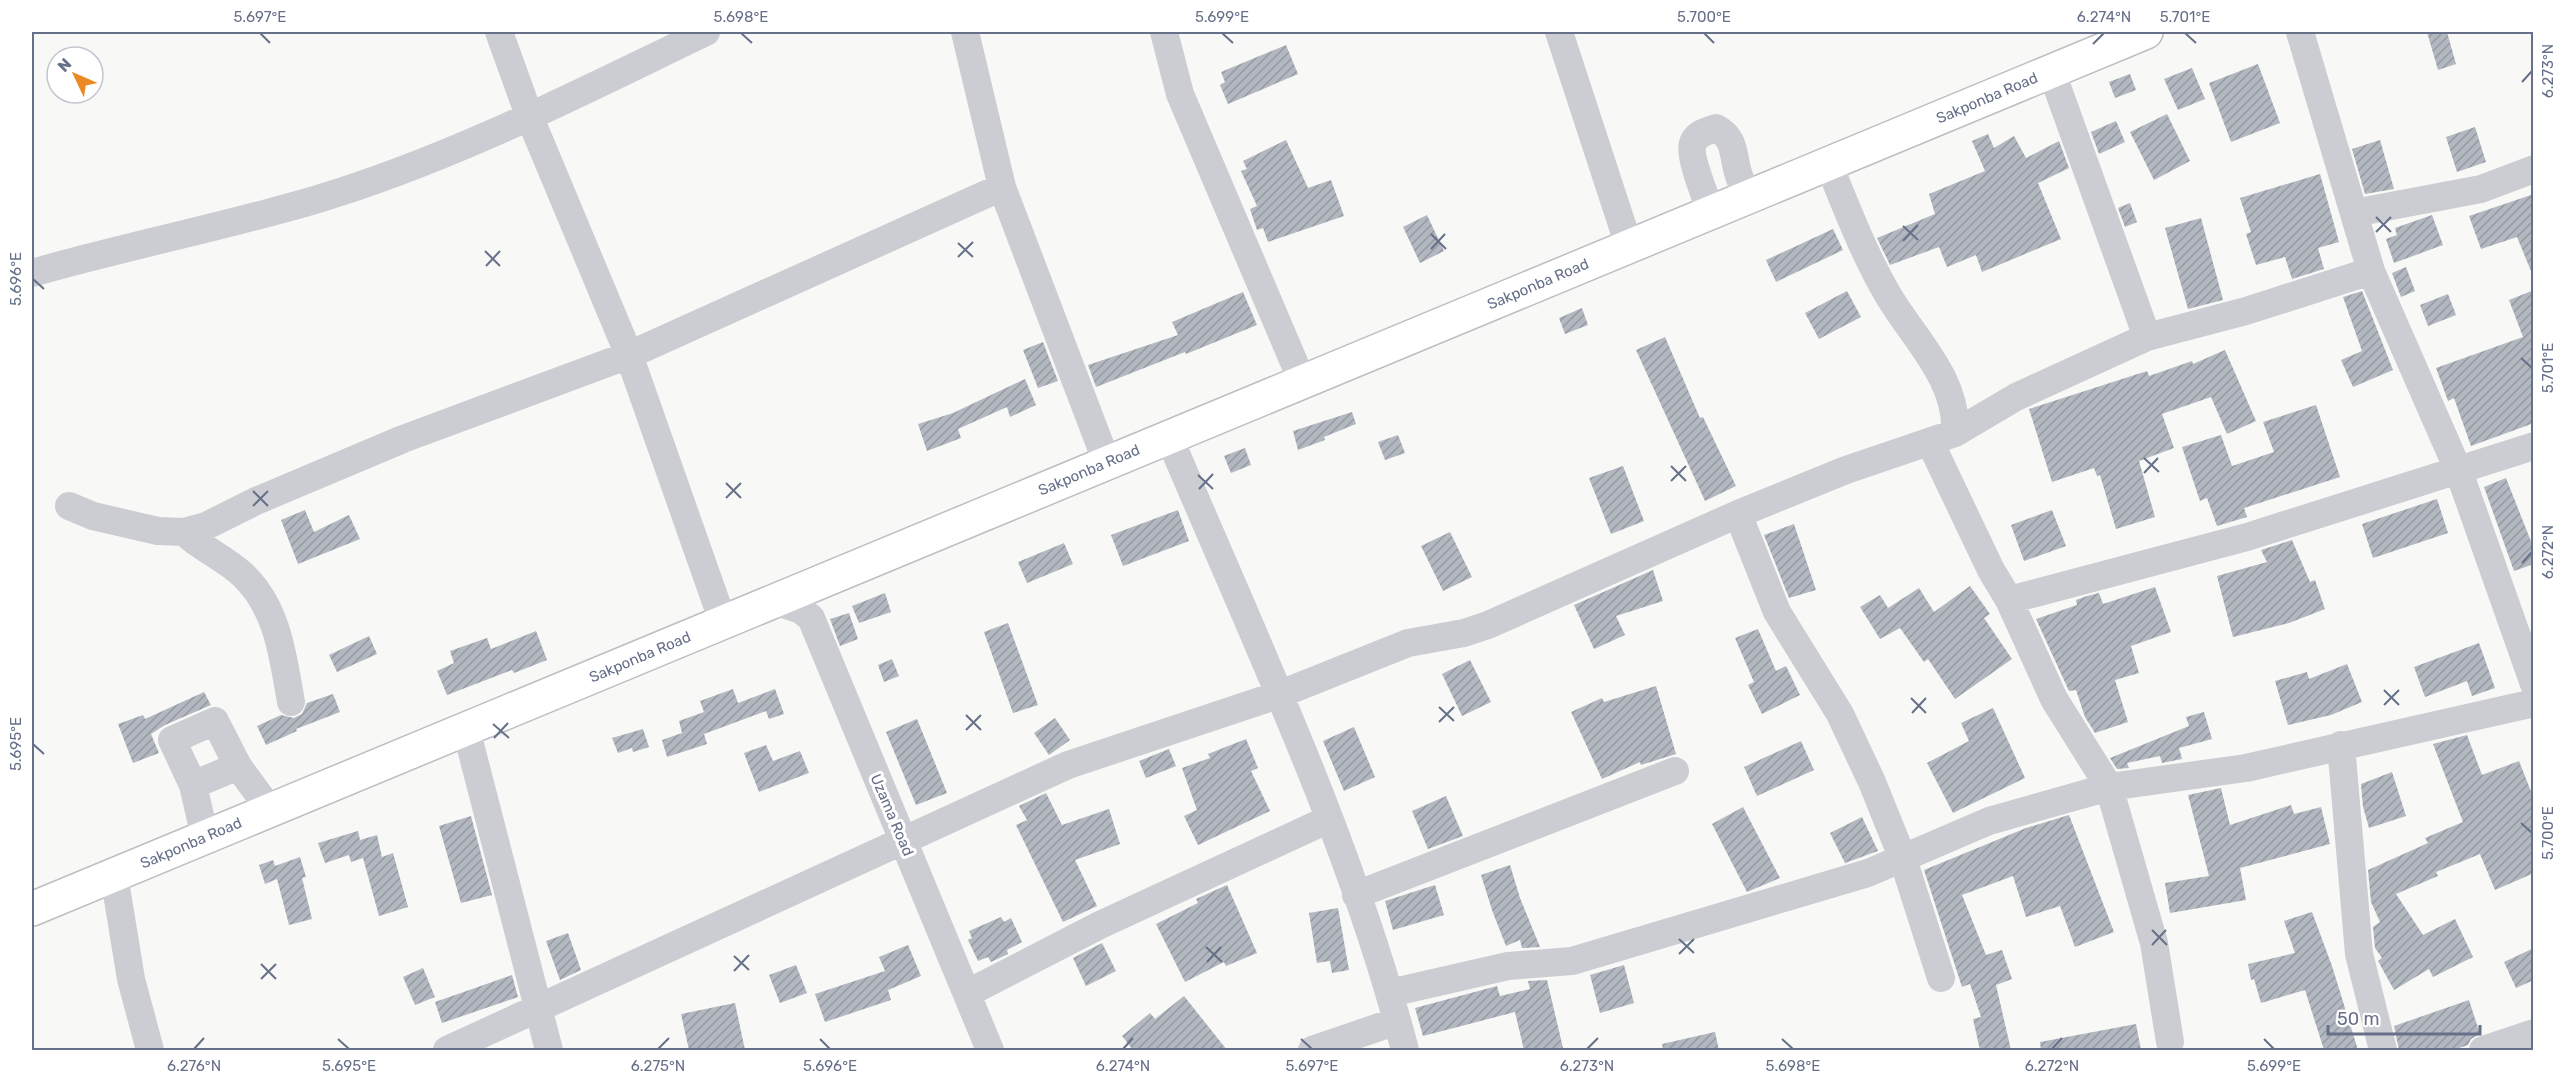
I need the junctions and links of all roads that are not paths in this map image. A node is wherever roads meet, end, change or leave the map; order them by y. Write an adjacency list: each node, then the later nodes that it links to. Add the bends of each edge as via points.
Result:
1 (499, 32): 9 (street)
2 (706, 32): 9 (street)
3 (965, 32): 12 (street)
4 (1164, 32): 21 (street, via 1180,94)
5 (1559, 32): 16 (street)
6 (2146, 32): 8 (main road, Sakponba Road)
7 (2300, 32): 15 (street)
8 (2051, 70): 10 (main road, Sakponba Road); 19 (street)
9 (530, 118): 18 (street, via 423,163 318,199); 20 (street)
10 (1829, 165): 13 (main road, Sakponba Road); 23 (street, via 1888,296 1945,382 1954,410)
11 (2534, 170): 15 (street, via 2481,189)
12 (1002, 187): 20 (street); 25 (street)
13 (1747, 197): 14 (main road, Sakponba Road); 14 (street, via 1733,147 1725,133 1716,128 1701,133 1693,143 1693,155)
14 (1711, 212): 16 (main road, Sakponba Road)
15 (2354, 213): 17 (street)
16 (1629, 246): 21 (main road, Sakponba Road)
17 (2371, 272): 19 (street); 26 (street)
18 (32, 273)
19 (2147, 337): 23 (street, via 2016,397)
20 (629, 355): 29 (street, via 403,439 206,526); 32 (street)
21 (1302, 381): 22 (main road, Sakponba Road)
22 (1169, 437): 25 (main road, Sakponba Road); 34 (street)
23 (1942, 437): 28 (street, via 1846,470); 30 (street, via 1991,570)
24 (2534, 446): 26 (street)
25 (1107, 463): 31 (main road, Sakponba Road)
26 (2459, 472): 30 (street, via 2247,537); 33 (street)
27 (69, 506): 29 (street, via 113,521)
28 (1738, 514): 34 (street, via 1488,625 1408,643); 47 (street, via 1777,612 1840,714)
29 (184, 532): 35 (street, via 243,574 265,600 280,643)
30 (2009, 600): 42 (street, via 2054,699)
31 (774, 601): 32 (main road, Sakponba Road); 46 (street, Uzama Road, via 801,610 811,618)
32 (723, 622): 37 (main road, Sakponba Road)
33 (2534, 684)
34 (1278, 695): 44 (street); 46 (street, via 1068,765)
35 (291, 702)
36 (2534, 704): 38 (street)
37 (466, 729): 43 (main road, Sakponba Road); 54 (street)
38 (2341, 745): 42 (street, via 2246,768); 64 (street, via 2359,954)
39 (238, 766): 41 (street); 41 (street, via 214,721 172,741); 43 (street)
40 (1675, 771): 49 (street)
41 (193, 785): 45 (street)
42 (2109, 787): 47 (street, via 1989,821); 57 (street, via 2154,943)
43 (270, 810): 45 (main road, Sakponba Road)
44 (1329, 819): 49 (street); 52 (street, via 1100,925)
45 (205, 837): 48 (main road, Sakponba Road)
46 (902, 840): 52 (street, Uzama Road); 54 (street)
47 (1903, 859): 51 (street); 53 (street, via 1727,917 1572,961 1508,966)
48 (114, 875): 50 (main road, Sakponba Road); 58 (street, via 131,979)
49 (1356, 895): 53 (street)
50 (32, 909)
51 (1941, 978)
52 (968, 993): 61 (street, Uzama Road)
53 (1390, 993): 55 (street)
54 (540, 1010): 59 (street); 60 (street)
55 (1397, 1021): 62 (street); 63 (street)
56 (2534, 1033): 65 (street)
57 (2170, 1042)
58 (150, 1050)
59 (447, 1050)
60 (549, 1050)
61 (990, 1050)
62 (1312, 1050)
63 (1404, 1050)
64 (2383, 1050)
65 (2483, 1050)

